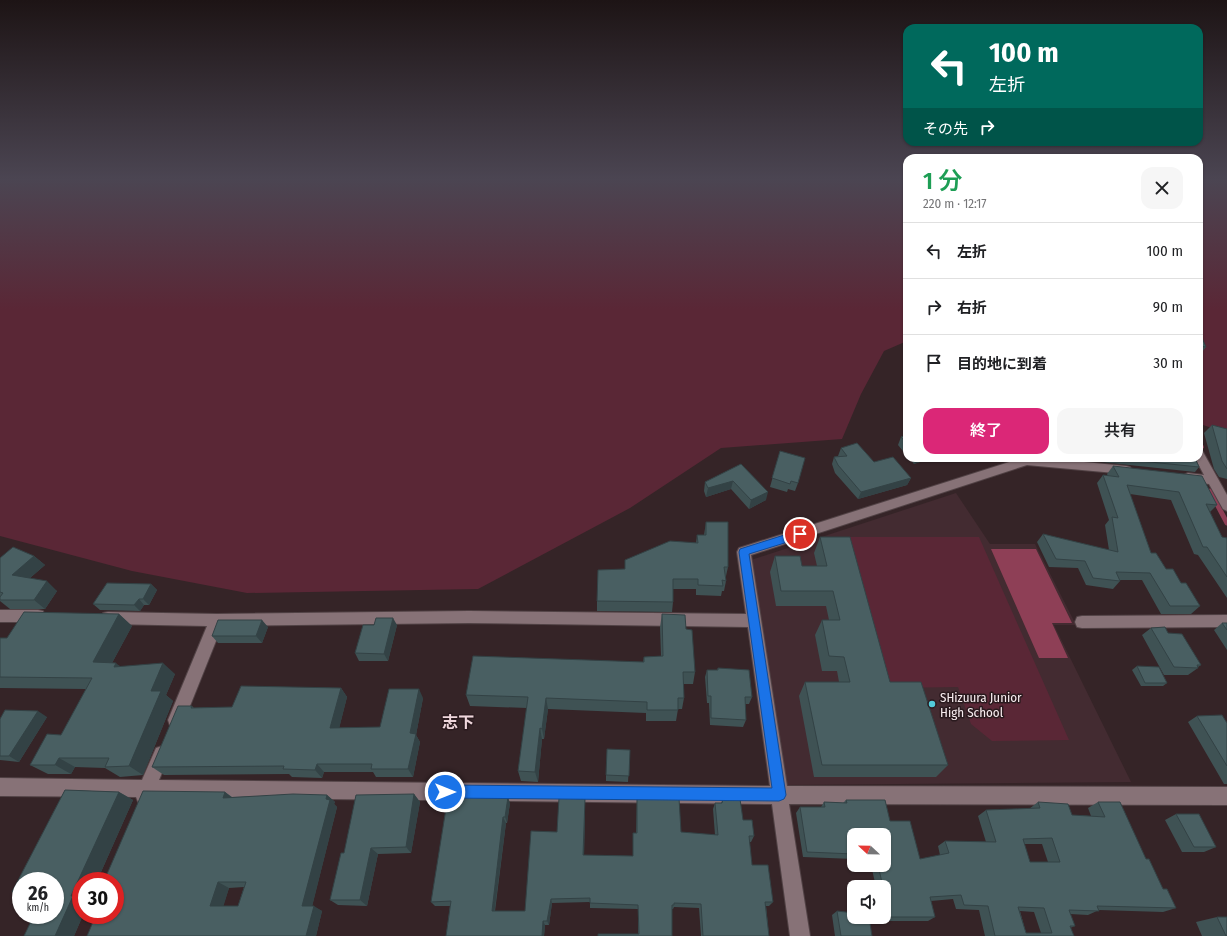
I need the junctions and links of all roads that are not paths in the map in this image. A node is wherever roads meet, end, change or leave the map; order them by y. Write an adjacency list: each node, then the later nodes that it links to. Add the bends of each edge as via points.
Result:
1 (1024, 462): 12 (street, via 744,552)
2 (1038, 462): 4 (street)
3 (1203, 462): 6 (street)
4 (1134, 471)
5 (1174, 476): 6 (street)
6 (1213, 480): 7 (street)
7 (1227, 506)
8 (0, 616): 9 (street)
9 (54, 617)
10 (93, 617): 11 (street)
11 (217, 620): 12 (street, via 469,617); 16 (street)
12 (753, 621): 17 (street)
13 (1227, 621): 14 (street)
14 (1082, 622)
15 (0, 787): 16 (street)
16 (147, 789): 17 (street); 19 (street)
17 (779, 795): 18 (street); 20 (street)
18 (1227, 796)
19 (139, 810)
20 (800, 936)

